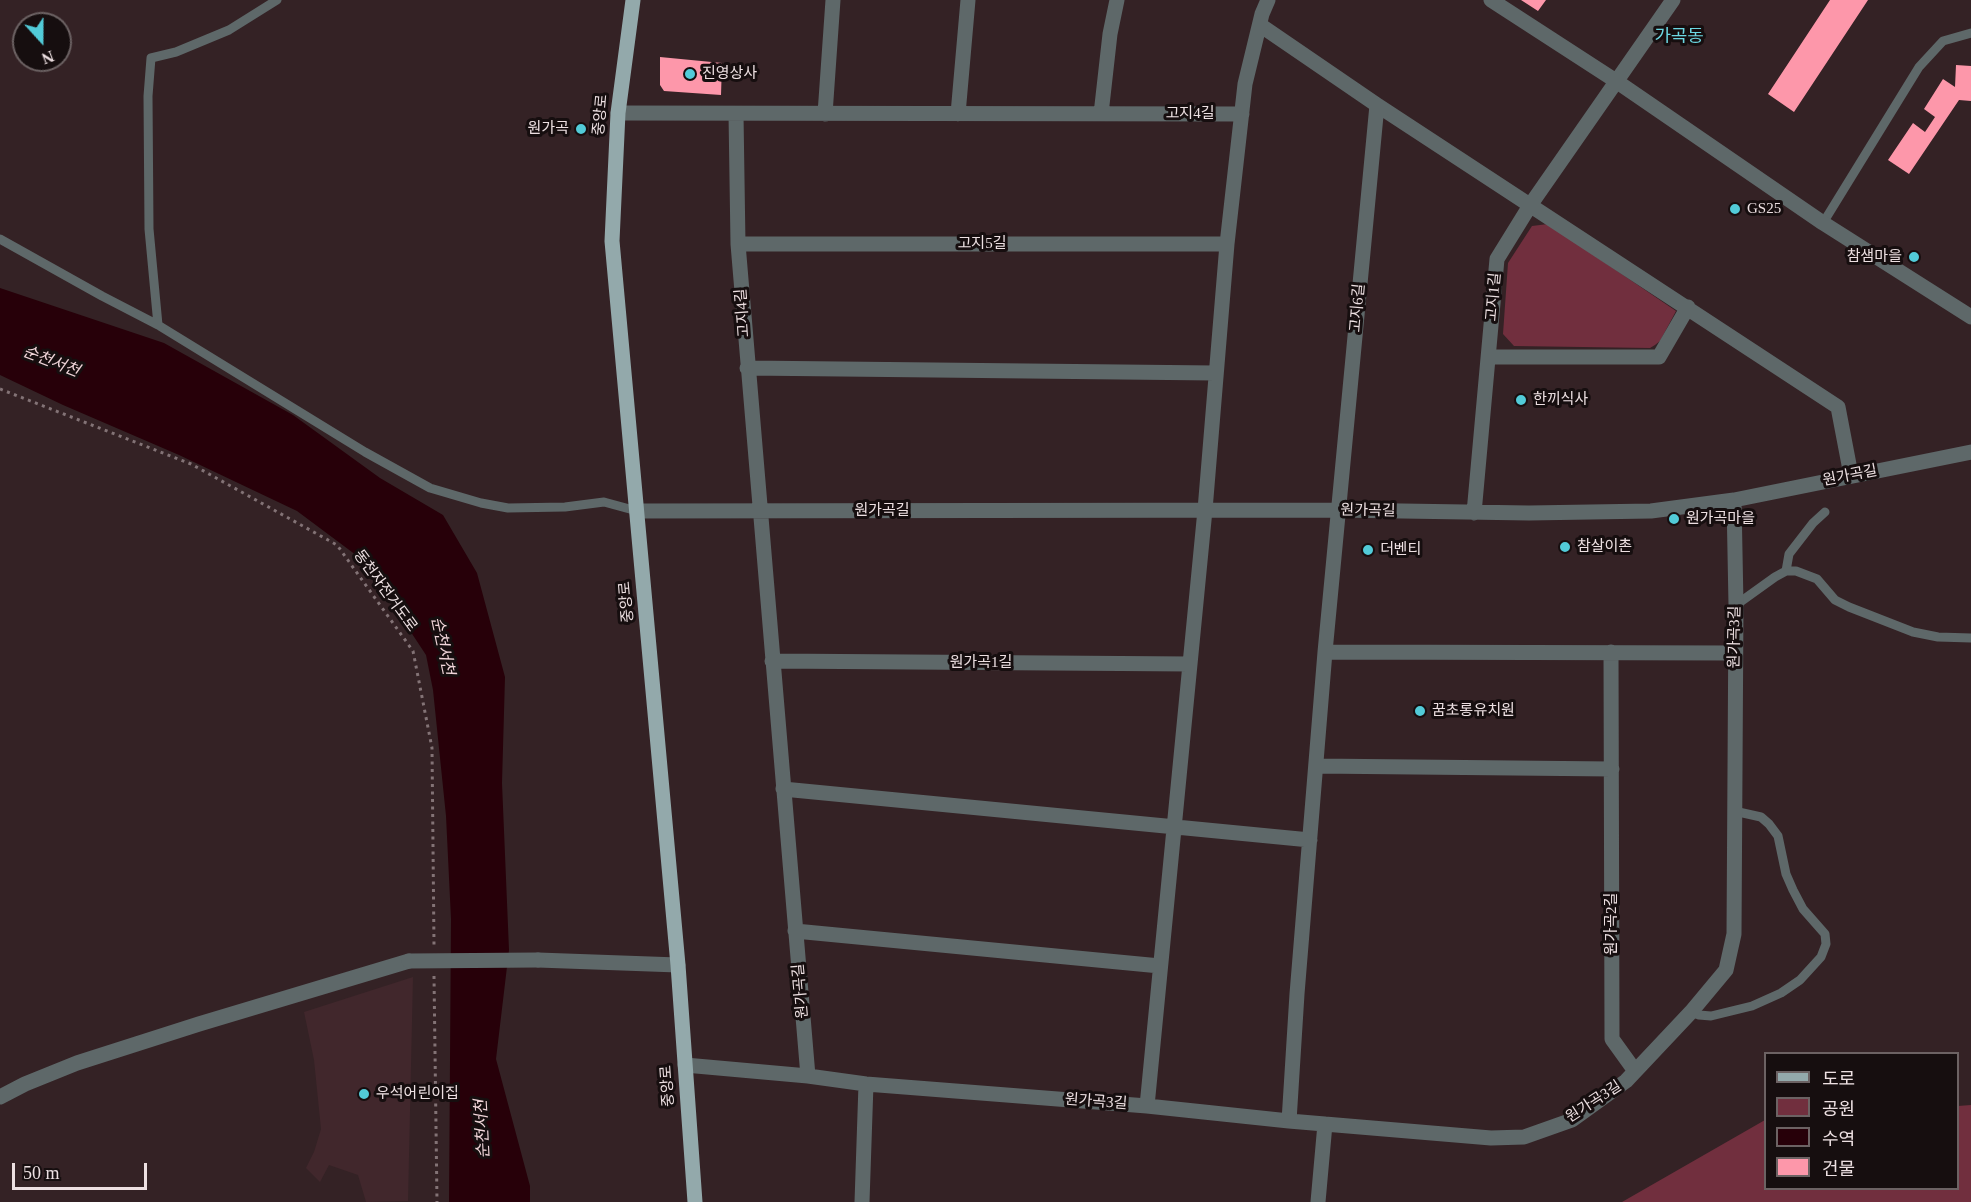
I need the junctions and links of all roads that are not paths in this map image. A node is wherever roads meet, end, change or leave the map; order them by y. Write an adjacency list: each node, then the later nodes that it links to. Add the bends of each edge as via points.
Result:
1 (277, 0): 26 (lane, via 229,30 151,58 147,96 149,229)
2 (633, 0): 13 (main road, 중앙로)
3 (833, 0): 15 (street)
4 (968, 0): 16 (street)
5 (1117, 0): 17 (street)
6 (1268, 0): 9 (street)
7 (1491, 0): 11 (street)
8 (1673, 0): 11 (street, 고지1길)
9 (1260, 25): 12 (street); 18 (street, via 1245,84)
10 (1971, 33): 20 (lane, via 1943,41 1919,67)
11 (1616, 81): 19 (street, 고지1길); 20 (street)
12 (1377, 105): 19 (street); 34 (street, 고지6길)
13 (618, 113): 14 (street, 고지4길); 35 (main road, 중앙로, via 612,241)
14 (736, 114): 15 (street, 고지4길); 22 (street, 고지4길)
15 (825, 114): 16 (street, 고지4길)
16 (958, 114): 17 (street, 고지4길)
17 (1101, 114): 18 (street, 고지4길)
18 (1242, 114): 23 (street)
19 (1531, 204): 24 (street); 27 (street, 고지1길, via 1497,259)
20 (1823, 223): 25 (street)
21 (0, 239): 26 (lane)
22 (738, 244): 23 (street, 고지5길); 28 (street, 고지4길)
23 (1227, 244): 29 (street)
24 (1688, 307): 27 (street, via 1659,357); 31 (street, via 1838,407)
25 (1971, 317)
26 (158, 326): 35 (lane, via 430,488 508,507 603,502)
27 (1489, 357): 38 (street, 고지1길)
28 (747, 368): 29 (street); 36 (street, 고지4길)
29 (1215, 373): 33 (street)
30 (1971, 452): 31 (street, 원가곡길)
31 (1851, 475): 32 (street, 원가곡길)
32 (1734, 500): 38 (street, 원가곡길, via 1651,511); 40 (street, 원가곡3길)
33 (1205, 510): 34 (street, 원가곡길); 36 (street, 원가곡길); 46 (street)
34 (1339, 510): 38 (street, 원가곡길); 42 (street)
35 (637, 511): 36 (street, 원가곡길); 54 (main road, 중앙로)
36 (759, 511): 45 (street, 원가곡길)
37 (1825, 512): 39 (lane, 원가곡길, via 1789,554)
38 (1474, 513)
39 (1786, 571): 40 (lane); 41 (lane, via 1817,579 1835,600 1913,632)
40 (1736, 605): 44 (street, 원가곡3길)
41 (1971, 638)
42 (1325, 652): 43 (street); 47 (street)
43 (1611, 652): 44 (street); 48 (street, 원가곡2길)
44 (1735, 653): 50 (street, 원가곡3길)
45 (772, 662): 46 (street, 원가곡1길); 49 (street, 원가곡길)
46 (1190, 664): 51 (street)
47 (1316, 766): 48 (street); 52 (street)
48 (1612, 769): 58 (street, 원가곡2길, via 1612,1039)
49 (783, 789): 51 (street); 53 (street, 원가곡길)
50 (1734, 811): 56 (street, 원가곡3길, via 1734,934 1726,970); 56 (lane, via 1761,817 1778,836 1793,891 1825,934 1826,944 1821,957 1800,980 1781,993 1752,1006 1711,1016)
51 (1173, 828): 52 (street); 55 (street)
52 (1310, 840): 63 (street)
53 (795, 931): 55 (street); 59 (street, 원가곡길)
54 (678, 965): 57 (main road, 중앙로); 61 (street, bridge, via 409,961 95,1057)
55 (1160, 966): 62 (street)
56 (1691, 1012): 58 (street, 원가곡3길)
57 (685, 1065): 59 (street, 원가곡3길); 65 (main road, 중앙로)
58 (1635, 1071): 64 (street, 원가곡3길, via 1572,1120 1524,1137 1491,1138)
59 (808, 1076): 60 (street, 원가곡3길)
60 (866, 1084): 62 (street, 원가곡3길); 66 (street)
61 (0, 1097)
62 (1147, 1106): 63 (street, 원가곡3길)
63 (1289, 1121): 64 (street, 원가곡3길)
64 (1325, 1124): 67 (street)
65 (695, 1202)
66 (862, 1202)
67 (1318, 1202)

